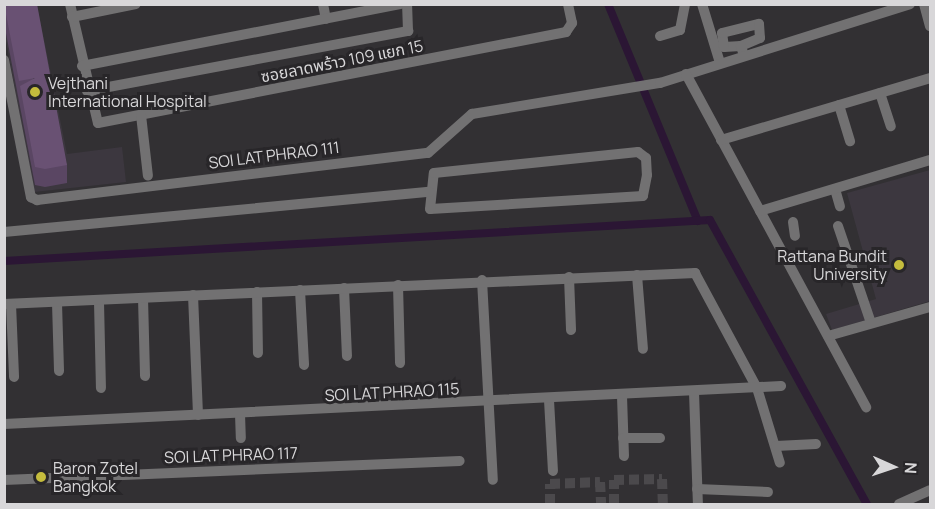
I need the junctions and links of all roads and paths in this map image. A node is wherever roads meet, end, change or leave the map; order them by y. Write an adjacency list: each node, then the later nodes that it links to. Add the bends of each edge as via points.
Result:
1 (70, 4): 11 (street)
2 (135, 4): 11 (street)
3 (323, 4): 12 (street)
4 (400, 4): 12 (street)
5 (406, 4): 20 (street, via 408,31)
6 (568, 4): 23 (street, ซอยลาดพร้าว 109 แยก 15, via 572,23 566,32)
7 (686, 4): 14 (street, via 680,30)
8 (702, 4): 16 (street)
9 (910, 4): 16 (street, SOI LAT PHRAO 111, via 742,51)
10 (924, 4): 13 (street)
11 (72, 17): 17 (street)
12 (326, 19): 17 (street)
13 (930, 26)
14 (660, 36)
15 (4, 60): 24 (street, SOI LAT PHRAO 111)
16 (720, 63): 18 (street, SOI LAT PHRAO 111)
17 (82, 66): 20 (street)
18 (686, 74): 24 (street, SOI LAT PHRAO 111, via 645,85 472,114 428,153 37,200 31,197); 27 (street)
19 (930, 78): 21 (street)
20 (87, 92): 23 (street, ซอยลาดพร้าว 109 แยก 15, via 93,121)
21 (880, 93): 22 (street); 26 (street)
22 (839, 105): 27 (street); 28 (street)
23 (141, 116): 30 (street)
24 (16, 121): 25 (street)
25 (4, 123)
26 (891, 126)
27 (721, 140): 34 (street)
28 (850, 141)
29 (930, 160): 31 (street)
30 (148, 176)
31 (835, 189): 33 (street); 34 (street)
32 (429, 192): 32 (street, via 434,173 638,152 646,158 643,196 433,212); 37 (street)
33 (840, 206)
34 (760, 211): 54 (street)
35 (793, 222): 38 (street)
36 (838, 226): 52 (street)
37 (4, 232)
38 (795, 236)
39 (637, 275): 40 (street); 55 (street); 65 (street, via 700,277)
40 (569, 277): 41 (street); 53 (street)
41 (482, 280): 42 (street); 69 (street)
42 (398, 285): 43 (street); 58 (street)
43 (344, 288): 44 (street); 57 (street)
44 (300, 290): 45 (street); 59 (street)
45 (257, 292): 46 (street); 56 (street)
46 (193, 294): 47 (street); 72 (street)
47 (143, 298): 48 (street); 61 (street)
48 (99, 302): 49 (street); 64 (street)
49 (57, 303): 50 (street); 60 (street)
50 (8, 304): 62 (street)
51 (930, 307): 52 (street)
52 (871, 324): 54 (street)
53 (571, 330)
54 (828, 336): 70 (street)
55 (643, 349)
56 (258, 353)
57 (347, 356)
58 (400, 363)
59 (304, 365)
60 (59, 371)
61 (145, 376)
62 (14, 377)
63 (782, 386): 65 (street, SOI LAT PHRAO 115)
64 (101, 388)
65 (757, 388): 66 (street, SOI LAT PHRAO 115); 78 (street)
66 (694, 392): 67 (street, SOI LAT PHRAO 115); 85 (street)
67 (622, 396): 68 (street, SOI LAT PHRAO 115); 75 (street)
68 (549, 400): 69 (street, SOI LAT PHRAO 115); 82 (street)
69 (489, 401): 71 (street, SOI LAT PHRAO 115); 84 (street)
70 (866, 406)
71 (240, 414): 72 (street, SOI LAT PHRAO 115); 74 (street)
72 (198, 415): 73 (street, SOI LAT PHRAO 115)
73 (4, 424)
74 (241, 438)
75 (623, 438): 76 (street); 79 (street)
76 (660, 438)
77 (816, 444): 78 (street)
78 (776, 446): 81 (street)
79 (624, 456)
80 (459, 461): 83 (street, SOI LAT PHRAO 117)
81 (780, 463)
82 (553, 471)
83 (4, 480)
84 (494, 480)
85 (697, 489): 87 (street); 88 (street)
86 (930, 489): 89 (street)
87 (768, 492)
88 (698, 504)
89 (898, 504)

